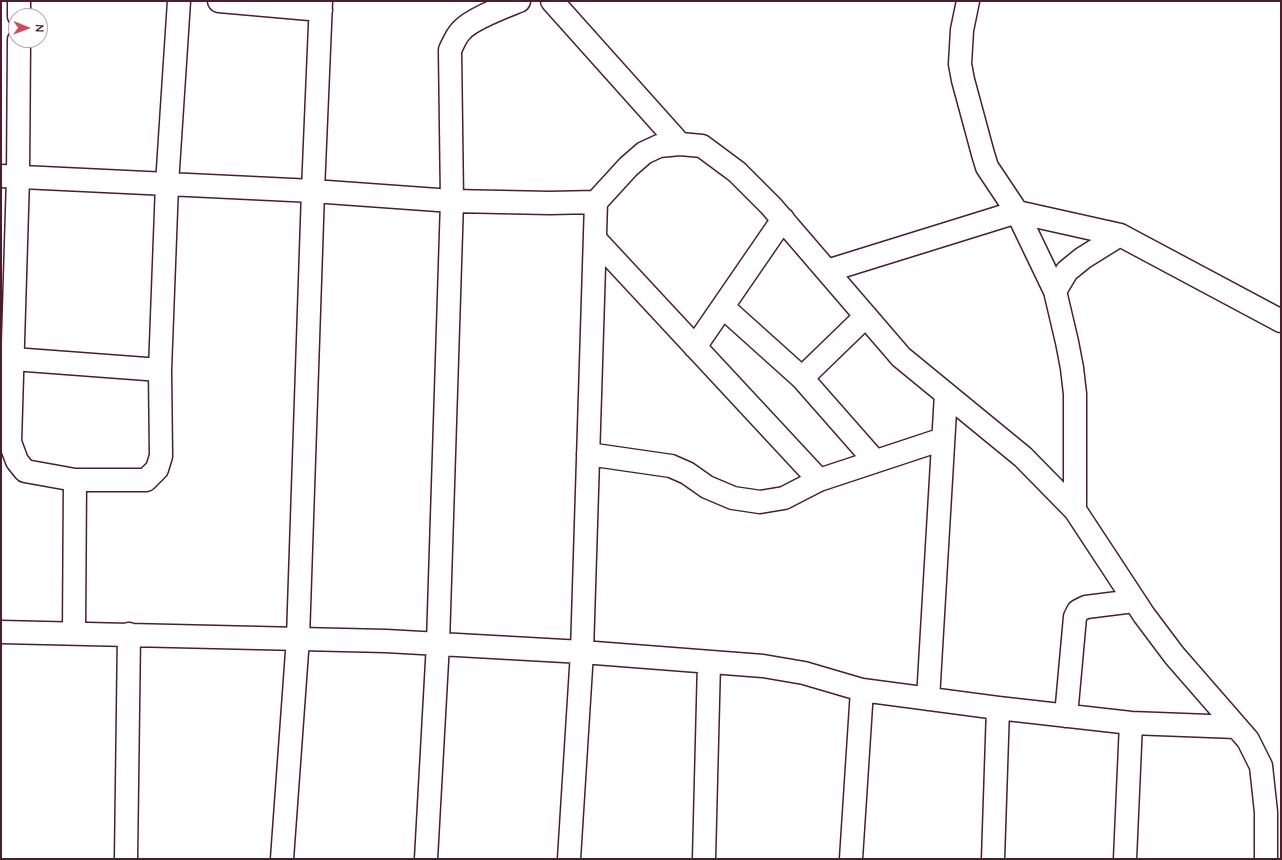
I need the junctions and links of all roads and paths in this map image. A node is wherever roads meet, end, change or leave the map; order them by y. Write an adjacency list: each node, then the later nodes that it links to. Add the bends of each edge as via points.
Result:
1 (179, 1): 10 (street)
2 (219, 1): 6 (street)
3 (519, 1): 12 (street, via 460,31 450,50)
4 (552, 1): 8 (street)
5 (968, 1): 14 (street, via 962,30 960,64 963,80 987,167)
6 (321, 6): 11 (street)
7 (18, 48): 9 (street)
8 (680, 144): 13 (street, via 659,146 644,152); 15 (street, via 702,146 737,172)
9 (9, 176): 10 (street); 24 (street)
10 (167, 184): 11 (street); 25 (street)
11 (313, 191): 12 (street); 38 (street)
12 (452, 201): 13 (street); 39 (street)
13 (596, 202): 17 (street)
14 (1017, 212): 16 (street); 18 (street); 19 (street)
15 (783, 220): 18 (street); 20 (street)
16 (1120, 235): 19 (street, via 1067,271); 22 (street)
17 (595, 239): 23 (street); 29 (street)
18 (827, 271): 21 (street)
19 (1055, 291): 33 (street, via 1072,368 1075,394)
20 (723, 307): 23 (street); 26 (street)
21 (866, 316): 26 (street); 27 (street, via 901,357)
22 (1281, 321)
23 (695, 347): 32 (street)
24 (13, 359): 25 (street); 31 (street, via 10,442 17,461 25,471)
25 (160, 370): 31 (street, via 161,456 157,470 146,480)
26 (802, 378): 30 (street)
27 (946, 394): 28 (street); 33 (street, via 1023,457)
28 (943, 439): 30 (street); 43 (street)
29 (588, 454): 32 (street, via 671,466 687,473 707,487 733,498 760,502 784,498); 40 (street)
30 (875, 462): 32 (street)
31 (75, 480): 36 (street)
32 (820, 480)
33 (1075, 510): 34 (street)
34 (1134, 601): 45 (street, via 1078,611 1075,617); 47 (street, via 1174,655)
35 (1, 632): 36 (street)
36 (74, 633): 37 (street)
37 (128, 634): 38 (street); 48 (street)
38 (298, 638): 39 (street); 49 (street)
39 (438, 643): 40 (street); 50 (street)
40 (582, 652): 41 (street); 51 (street)
41 (709, 662): 42 (street, via 763,666 804,673); 52 (street)
42 (862, 690): 43 (street); 53 (street)
43 (928, 699): 44 (street)
44 (998, 708): 45 (street); 54 (street)
45 (1066, 716): 46 (street)
46 (1131, 723): 47 (street); 55 (street)
47 (1236, 727): 56 (street, via 1248,740 1260,766 1266,812)
48 (126, 859)
49 (282, 859)
50 (426, 859)
51 (569, 859)
52 (704, 859)
53 (851, 859)
54 (993, 859)
55 (1125, 859)
56 (1266, 859)

